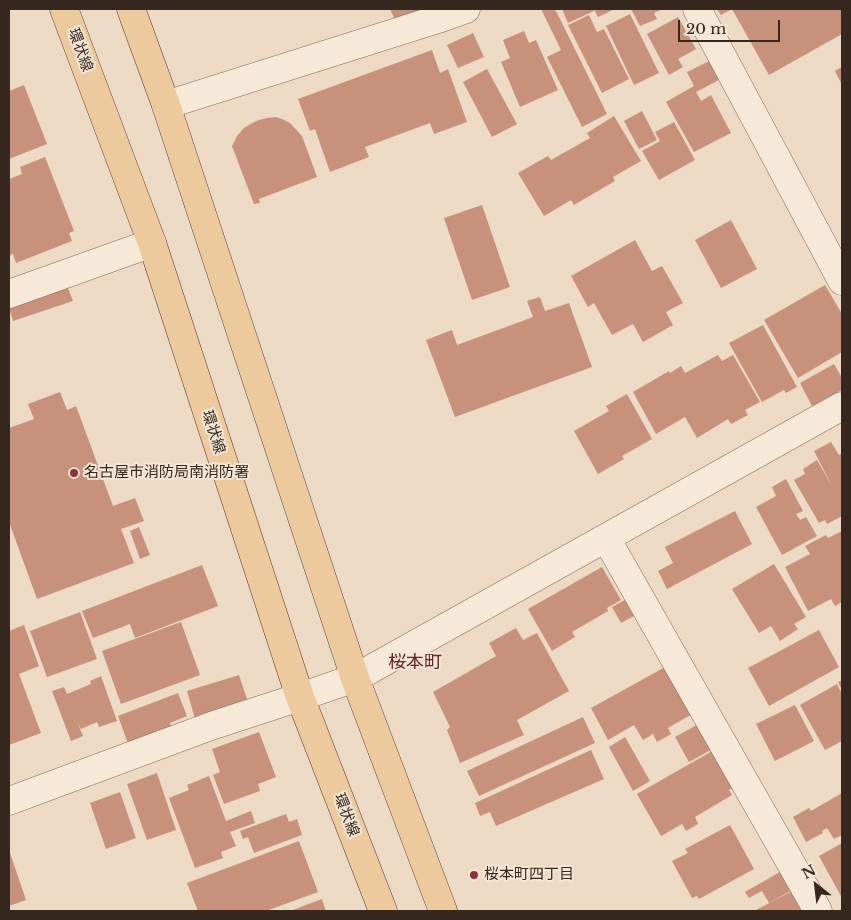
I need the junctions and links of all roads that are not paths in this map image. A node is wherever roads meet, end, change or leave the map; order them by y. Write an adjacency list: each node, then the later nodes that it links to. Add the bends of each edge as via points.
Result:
1 (64, 9): 6 (main road, 環状線)
2 (131, 9): 5 (main road)
3 (466, 9): 5 (street)
4 (697, 9): 7 (street)
5 (166, 105): 11 (main road)
6 (152, 243): 8 (street); 12 (main road, 環状線)
7 (842, 281)
8 (9, 294)
9 (842, 406): 10 (street)
10 (606, 538): 11 (street); 16 (street)
11 (355, 678): 12 (street); 15 (main road)
12 (300, 697): 13 (street, via 211,726); 14 (main road, 環状線)
13 (9, 801)
14 (383, 911)
15 (443, 911)
16 (818, 911)

